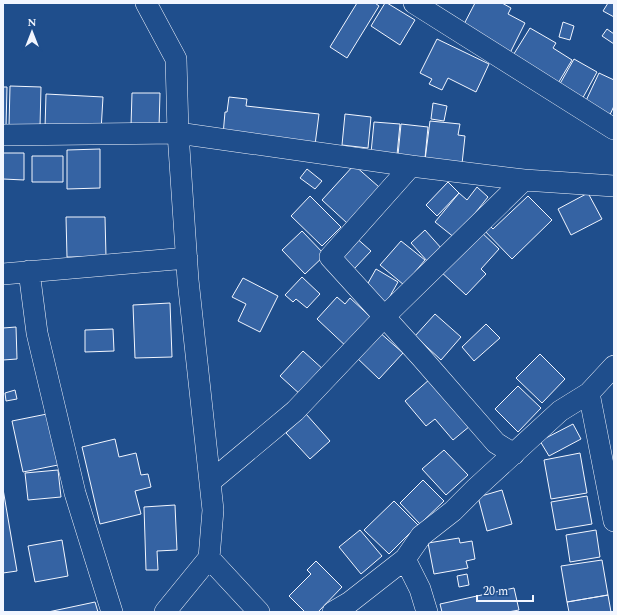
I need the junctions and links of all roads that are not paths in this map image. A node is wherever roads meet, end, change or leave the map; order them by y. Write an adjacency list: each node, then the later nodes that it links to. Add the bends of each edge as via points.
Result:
1 (146, 3): 4 (street, via 176,59)
2 (414, 3): 3 (street)
3 (614, 129)
4 (178, 133): 5 (street); 6 (street); 9 (street)
5 (3, 135)
6 (410, 166): 7 (street); 12 (street, via 330,257)
7 (524, 180): 8 (street); 12 (street)
8 (614, 186)
9 (187, 258): 10 (street); 16 (street)
10 (30, 271): 11 (street); 20 (street, via 37,333 75,493)
11 (3, 274)
12 (385, 316): 15 (street, via 496,443); 16 (street, via 295,411)
13 (614, 366): 14 (street)
14 (589, 393): 15 (street, via 560,411); 17 (street)
15 (514, 454): 19 (street, via 453,511 421,536)
16 (210, 482): 18 (street, via 213,510)
17 (614, 521)
18 (209, 558): 21 (street); 22 (street)
19 (405, 559): 23 (street, via 350,602); 24 (street, via 420,589)
20 (112, 612)
21 (165, 612)
22 (259, 612)
23 (333, 612)
24 (427, 612)

